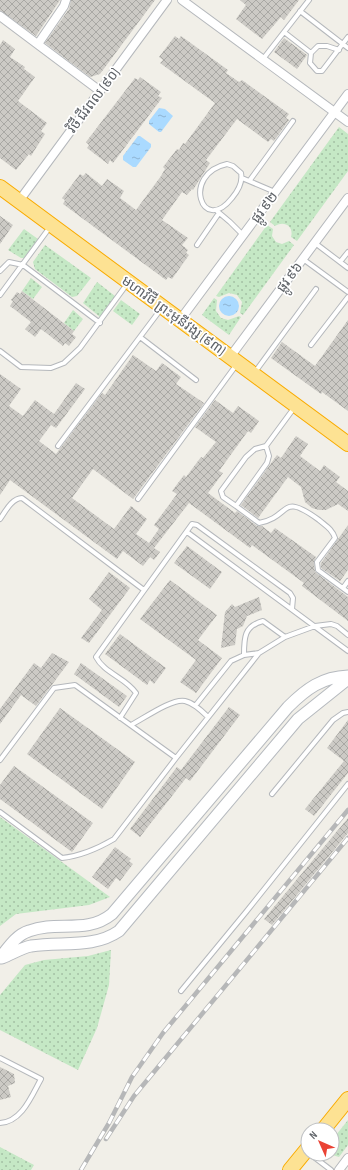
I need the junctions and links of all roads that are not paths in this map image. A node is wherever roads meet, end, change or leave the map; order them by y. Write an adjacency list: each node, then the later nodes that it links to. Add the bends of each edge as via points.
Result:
1 (66, 0): 9 (street)
2 (167, 0): 15 (street, វិថី ជីវពល (៩០))
3 (182, 0): 14 (street)
4 (308, 0): 5 (lane)
5 (300, 11): 7 (lane); 10 (lane)
6 (0, 16): 9 (street)
7 (284, 32): 13 (lane); 14 (lane)
8 (348, 37): 10 (lane)
9 (38, 44): 15 (street)
10 (343, 44): 11 (lane); 12 (lane)
11 (348, 48)
12 (339, 50): 13 (lane, via 318,46); 13 (lane, via 322,71 317,71 310,64)
13 (311, 53)
14 (263, 59): 17 (street)
15 (100, 91): 25 (street, វិថី ជីវពល (៩០))
16 (348, 94): 17 (street, ផ្លូវ ៩២)
17 (334, 112): 19 (street); 23 (street, ផ្លូវ ៩២)
18 (293, 122): 21 (lane)
19 (348, 122)
20 (242, 178): 21 (lane); 26 (lane, via 234,196); 26 (lane, via 238,169 227,164 219,166 206,177 199,193 200,200 205,206)
21 (250, 180): 23 (lane)
22 (0, 187): 25 (highway, មហាវិថី ព្រះមុនីវង្ស (៩៣))
23 (275, 193): 28 (street, ផ្លូវ ៩២)
24 (348, 198): 29 (street, ផ្លូវ ៩៦)
25 (18, 201): 27 (highway, មហាវិថី ព្រះមុនីវង្ស (៩៣))
26 (218, 212): 28 (lane); 30 (lane)
27 (52, 225): 34 (lane); 37 (highway, មហាវិថី ព្រះមុនីវង្ស (៩៣))
28 (243, 236): 43 (street, ផ្លូវ ៩២)
29 (314, 243): 32 (street, ផ្លូវ ៩៦); 33 (lane)
30 (197, 245)
31 (348, 252): 33 (lane)
32 (303, 258): 39 (lane); 48 (street, ផ្លូវ ៩៦)
33 (340, 262): 35 (lane)
34 (23, 265): 36 (lane, via 9,262); 40 (lane); 44 (lane)
35 (348, 268)
36 (0, 271)
37 (129, 282): 42 (highway, មហាវិថី ព្រះមុនីវង្ស (៩៣)); 44 (lane)
38 (316, 289): 49 (lane)
39 (348, 292)
40 (0, 294)
41 (348, 297): 46 (lane)
42 (162, 307): 43 (highway, មហាវិថី ព្រះមុនីវង្ស (៩៣)); 45 (lane)
43 (180, 320): 48 (highway, មហាវិថី ព្រះមុនីវង្ស (៩៣))
44 (100, 323): 47 (lane, via 64,363 51,368 21,367)
45 (140, 337): 50 (lane); 53 (lane)
46 (311, 345)
47 (0, 351)
48 (234, 360): 49 (highway, មហាវិថី ព្រះមុនីវង្ស (៩៣)); 55 (lane)
49 (253, 374): 51 (highway, មហាវិថី ព្រះមុនីវង្ស (៩៣))
50 (196, 380)
51 (296, 406): 52 (highway, មហាវិថី ព្រះមុនីវង្ស (៩៣)); 54 (lane)
52 (348, 444)
53 (58, 446)
54 (266, 446): 56 (lane, via 269,456 267,463); 56 (lane, via 255,449 246,457 221,491 223,497)
55 (138, 499)
56 (236, 506): 60 (lane, via 259,523 295,506 302,508 333,531 335,538 317,562 318,570)
57 (0, 519): 61 (lane, via 12,502 22,498)
58 (187, 532): 61 (lane); 63 (lane); 63 (lane, via 192,524 197,524 290,593 293,598)
59 (348, 581): 60 (lane)
60 (343, 588): 62 (lane)
61 (144, 590): 75 (lane, via 96,657 100,664 132,686 136,693)
62 (348, 592)
63 (292, 609): 64 (lane)
64 (315, 626): 65 (lane, via 331,624); 66 (lane); 67 (lane)
65 (348, 635)
66 (285, 637): 68 (lane); 69 (lane, via 263,621 256,622 249,627 244,636)
67 (348, 651)
68 (259, 653): 69 (lane); 74 (lane)
69 (244, 655): 72 (lane, via 231,661)
70 (348, 676): 82 (street, via 322,680 300,695)
71 (348, 679): 83 (street, via 298,719)
72 (195, 706): 74 (lane); 76 (lane, via 185,701 175,701)
73 (348, 712): 80 (lane, via 333,720)
74 (208, 717): 77 (lane)
75 (120, 718): 76 (lane); 78 (lane, via 75,685 54,688)
76 (131, 725): 77 (lane)
77 (176, 758): 81 (lane, via 114,839 76,857 62,858)
78 (0, 760)
79 (348, 784): 85 (lane)
80 (272, 794)
81 (0, 812)
82 (175, 840): 83 (street); 84 (street, via 112,914 101,922 28,931 17,938)
83 (188, 850): 84 (street, via 120,931 110,938 97,942 32,946)
84 (0, 959)
85 (181, 991)
86 (0, 1058): 89 (lane, via 41,1079 23,1111 6,1123)
87 (348, 1099): 88 (highway)
88 (329, 1122)
89 (0, 1123)
90 (348, 1158): 95 (street)
91 (300, 1159): 93 (highway)
92 (321, 1162): 94 (lane)
93 (290, 1170)
94 (331, 1170)
95 (339, 1170)

